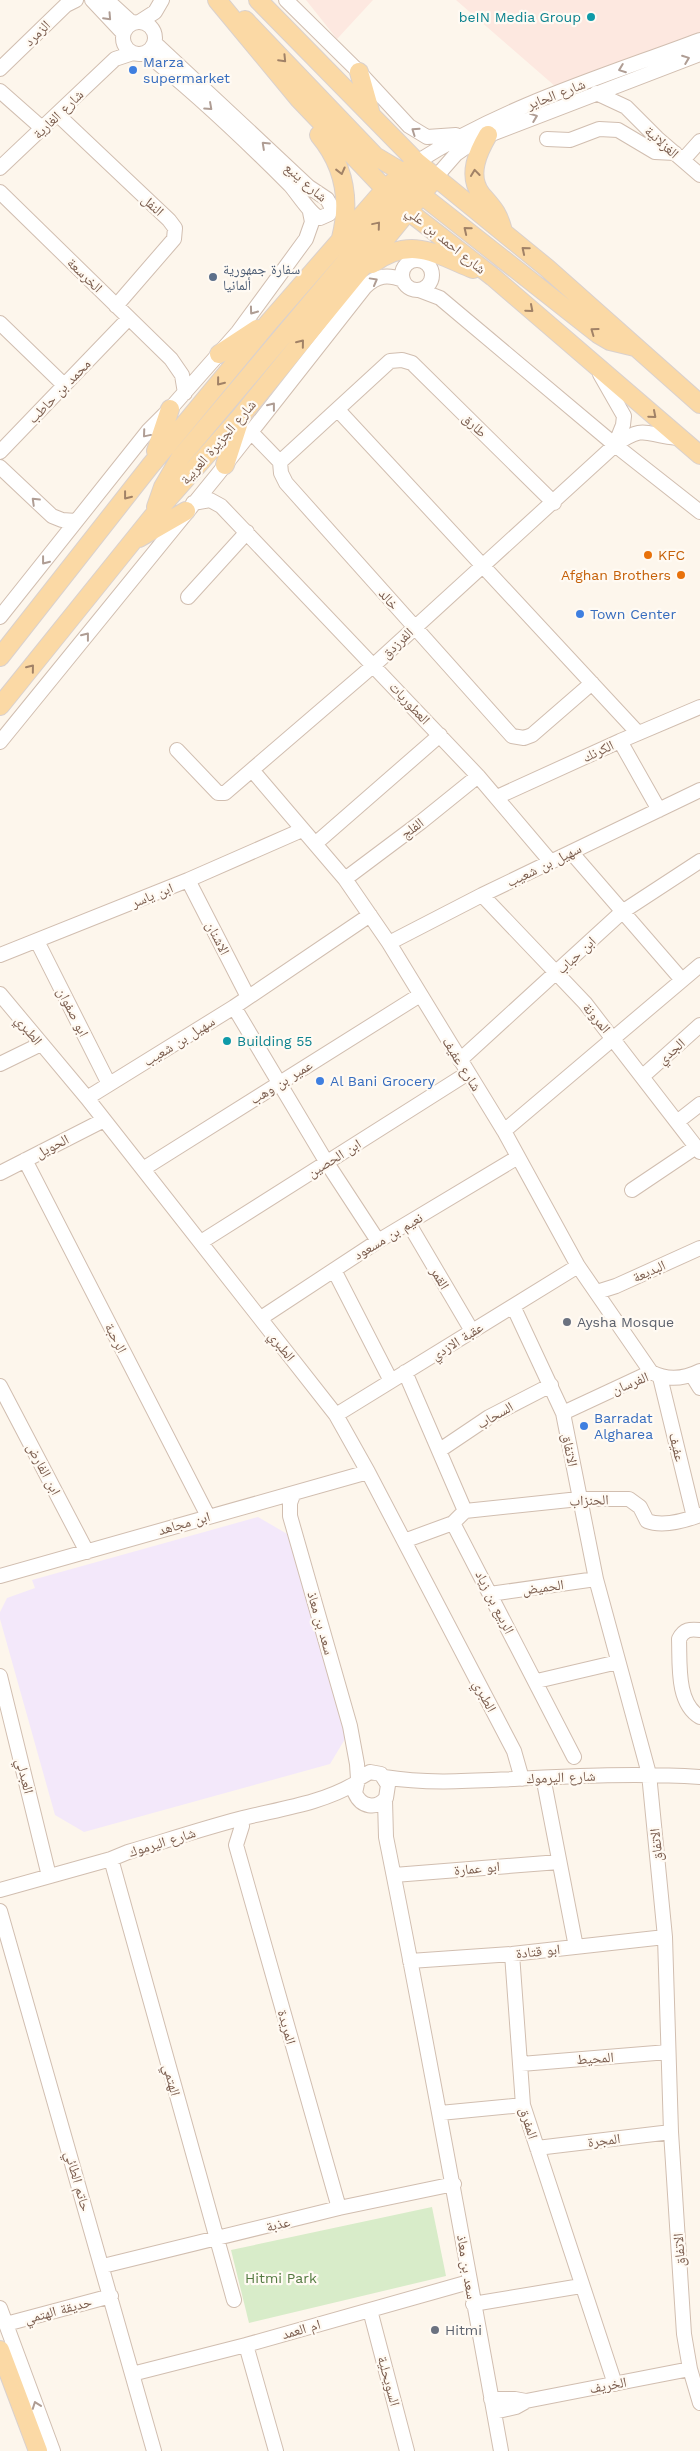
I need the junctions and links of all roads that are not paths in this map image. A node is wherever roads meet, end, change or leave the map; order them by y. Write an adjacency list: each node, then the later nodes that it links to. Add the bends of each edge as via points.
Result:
1 (76, 0): 16 (street, الزمرد, via 66,5)
2 (92, 0): 10 (street, one-way to 10)
3 (107, 0): 10 (street)
4 (162, 0): 10 (street, شارع الغارية, via 155,12)
5 (217, 0): 9 (main road, شارع احمد بن علي)
6 (224, 0): 33 (main road, one-way to 33, via 375,156)
7 (258, 0): 22 (main road)
8 (286, 0): 17 (street)
9 (232, 19): 35 (main road, شارع احمد بن علي, via 299,99); 38 (main road, one-way to 38, via 258,63 332,150 339,164 346,205)
10 (130, 29): 12 (street, via 153,29); 13 (street, شارع ينبع, via 126,48); 15 (street, شارع الغارية)
11 (700, 40): 25 (street, شارع الحاير, one-way to 25, via 528,104)
12 (155, 43): 13 (street); 36 (street, شارع ينبع, one-way to 12, via 322,218 330,213 331,205)
13 (139, 53): 15 (street, شارع الغارية); 36 (street, شارع ينبع, one-way to 36, via 227,124 300,196)
14 (700, 54): 18 (street, شارع الحاير, one-way to 14)
15 (115, 59): 23 (street, شارع الغارية)
16 (0, 70)
17 (358, 72): 22 (main road); 25 (street, one-way to 17, via 440,138 419,134)
18 (634, 79): 20 (street, شارع الحاير); 21 (street, via 626,97)
19 (0, 91): 24 (street)
20 (596, 94): 21 (street, الغزلانية); 26 (street, شارع الحاير, one-way to 20)
21 (626, 107): 29 (street, الغزلانية)
22 (370, 112): 33 (main road)
23 (58, 115): 24 (street, شارع الغارية); 45 (street, النفل, via 175,228 174,238)
24 (43, 129): 30 (street, شارع الغارية)
25 (462, 134): 33 (street, شارع الحاير)
26 (488, 134): 32 (street, شارع الحاير, via 456,154); 37 (main road, one-way to 26, via 497,212 480,192 474,170)
27 (548, 139): 29 (street, via 570,140 599,129 618,130 655,152)
28 (700, 141): 29 (street)
29 (679, 157): 31 (street, الغزلانية)
30 (0, 168)
31 (700, 175)
32 (435, 178): 33 (main road); 37 (main road)
33 (413, 179): 35 (main road, شارع الجزيرة العربية); 35 (main road, via 400,184); 49 (main road, one-way to 33, via 610,341 598,334)
34 (0, 192): 45 (street, الخرسعة)
35 (397, 200): 38 (main road, شارع الجزيرة العربية); 39 (main road, شارع الجزيرة العربية); 40 (main road, شارع احمد بن علي); 73 (main road, one-way to 35, via 163,486 180,458)
36 (310, 212): 50 (street, one-way to 50, via 310,231 302,247)
37 (503, 231): 49 (main road, one-way to 37)
38 (341, 238): 47 (main road, شارع الجزيرة العربية)
39 (355, 276): 40 (main road, via 397,249 417,248); 59 (main road, شارع الجزيرة العربية, one-way to 39)
40 (493, 277): 52 (main road, شارع احمد بن علي, one-way to 52)
41 (403, 280): 42 (street, via 402,272 407,264 420,260 431,268); 43 (street, via 410,288); 60 (street, شارع الجزيرة العربية, one-way to 41, via 365,287 371,281 386,276)
42 (431, 281): 43 (street); 44 (street)
43 (419, 290): 44 (street)
44 (440, 298): 62 (street)
45 (116, 306): 46 (street, الخرسعة)
46 (129, 318): 51 (street, الخرسعة); 54 (street, محمد بن حاطب)
47 (270, 321): 50 (main road); 66 (main road, شارع الجزيرة العربية, one-way to 66)
48 (0, 323): 54 (street)
49 (639, 348): 56 (main road)
50 (219, 354): 53 (street)
51 (171, 358): 53 (street, الخرسعة, via 184,367); 55 (street, الخرسعة, via 182,374)
52 (596, 367): 61 (main road, شارع احمد بن علي, one-way to 61); 62 (street, الفرزدق, via 624,416)
53 (205, 370): 55 (street)
54 (64, 385): 63 (street, محمد بن حاطب)
55 (185, 393): 57 (street)
56 (700, 404)
57 (170, 409): 66 (main road); 74 (street, one-way to 74, via 148,431)
58 (338, 410): 65 (street); 69 (street, طارق, via 390,361 412,363); 77 (street)
59 (241, 416): 68 (main road); 73 (main road, شارع الجزيرة العربية)
60 (251, 432): 65 (street); 68 (street, شارع الجزيرة العربية)
61 (680, 438): 62 (street, الفرزدق, via 642,431 632,433); 64 (main road, شارع احمد بن علي)
62 (615, 445): 69 (street, الفرزدق); 72 (street)
63 (0, 452)
64 (700, 455)
65 (280, 462): 81 (street, خالد, via 286,483)
66 (150, 466): 79 (main road, شارع الجزيرة العربية, one-way to 79)
67 (0, 467): 74 (street, one-way to 67, via 52,516)
68 (222, 469): 70 (street, via 216,493); 71 (street, شارع الجزيرة العربية)
69 (554, 503): 77 (street, الفرزدق)
70 (221, 506): 71 (street, via 210,500); 75 (street, العطوريات)
71 (189, 507): 76 (main road); 91 (street, شارع الجزيرة العربية, one-way to 71)
72 (700, 512)
73 (153, 516): 76 (main road, شارع الجزيرة العربية)
74 (76, 521): 80 (street, one-way to 80)
75 (247, 532): 78 (street); 84 (street, العطوريات)
76 (134, 541): 86 (main road, شارع الجزيرة العربية, one-way to 76)
77 (483, 566): 81 (street, الفرزدق); 85 (street)
78 (188, 597)
79 (33, 616): 82 (main road); 83 (main road, شارع الجزيرة العربية)
80 (0, 617)
81 (414, 627): 84 (street, الفرزدق); 85 (street, خالد, via 512,736 524,738 532,734)
82 (0, 642)
83 (0, 657)
84 (374, 665): 89 (street, العطوريات); 93 (street, الفرزدق)
85 (592, 683): 88 (street)
86 (0, 706)
87 (699, 709): 88 (street, الكرنك)
88 (638, 734): 90 (street, الكرنك)
89 (440, 735): 94 (street, العطوريات); 99 (street)
90 (620, 741): 96 (street, الكرنك); 97 (street)
91 (0, 742)
92 (177, 750): 93 (street, الفرزدق, via 218,792 232,789)
93 (252, 770): 98 (street, شارع عفيف)
94 (478, 776): 96 (street, العطوريات); 103 (street, الفلج)
95 (700, 790): 97 (street, سهيل بن شعيب)
96 (497, 797): 102 (street, العطوريات)
97 (660, 810): 100 (street, سهيل بن شعيب)
98 (302, 830): 99 (street, شارع عفيف); 104 (street, ابن ياسر)
99 (315, 844): 103 (street, شارع عفيف)
100 (571, 852): 102 (street, سهيل بن شعيب); 106 (street)
101 (700, 861): 106 (street, ابن حباب)
102 (551, 862): 105 (street, سهيل بن شعيب)
103 (345, 878): 107 (street, شارع عفيف)
104 (188, 880): 108 (street, ابن ياسر); 116 (street, الاشنان)
105 (482, 895): 109 (street, سهيل بن شعيب); 112 (street, المرونة)
106 (622, 912): 112 (street, ابن حباب); 113 (street)
107 (370, 914): 109 (street, شارع عفيف); 116 (street, سهيل بن شعيب)
108 (37, 941): 110 (street, ابن ياسر); 126 (street, ابو صفوان)
109 (389, 943): 115 (street, شارع عفيف)
110 (0, 955)
111 (700, 965): 113 (street)
112 (556, 973): 119 (street, المرونة); 121 (street, ابن حباب)
113 (682, 980): 119 (street)
114 (0, 994): 120 (street, الطبري)
115 (420, 995): 121 (street, شارع عفيف); 125 (street, عمير بن وهب)
116 (248, 997): 117 (street, سهيل بن شعيب)
117 (234, 1007): 125 (street); 126 (street, سهيل بن شعيب)
118 (700, 1026): 124 (street, الجدي)
119 (614, 1038): 124 (street, المرونة); 131 (street)
120 (41, 1044): 122 (street); 127 (street, الطبري)
121 (460, 1060): 123 (street, شارع عفيف)
122 (0, 1064)
123 (468, 1073): 131 (street, شارع عفيف); 135 (street, ابن الحصين)
124 (642, 1076): 130 (street, المرونة)
125 (280, 1083): 135 (street); 136 (street, عمير بن وهب)
126 (109, 1084): 127 (street, سهيل بن شعيب)
127 (87, 1098): 129 (street, الطبري)
128 (700, 1104): 130 (street)
129 (104, 1120): 134 (street, الحويل); 136 (street, الطبري)
130 (677, 1122): 132 (street, المرونة)
131 (504, 1131): 133 (street, شارع عفيف)
132 (698, 1149): 138 (street)
133 (518, 1157): 139 (street, نعيم بن مسعود); 143 (street, شارع عفيف)
134 (24, 1160): 137 (street, الحويل); 164 (street, الرحبة)
135 (326, 1163): 140 (street); 141 (street, ابن الحصين)
136 (143, 1169): 141 (street, الطبري)
137 (0, 1173)
138 (632, 1190)
139 (409, 1224): 140 (street, نعيم بن مسعود); 148 (street, القمر)
140 (378, 1241): 144 (street, نعيم بن مسعود)
141 (201, 1242): 147 (street, الطبري)
142 (700, 1248): 145 (street, البديعة)
143 (578, 1266): 145 (street, شارع عفيف); 146 (street, عقبة الازدي)
144 (334, 1270): 147 (street, نعيم بن مسعود); 152 (street)
145 (596, 1292): 151 (street, شارع عفيف)
146 (513, 1306): 148 (street, عقبة الازدي); 153 (street, الاتفاق)
147 (261, 1318): 157 (street, الطبري)
148 (472, 1331): 149 (street, عقبة الازدي)
149 (405, 1372): 152 (street, عقبة الازدي); 158 (street)
150 (696, 1373): 151 (street, الفرسان, via 670,1378); 155 (street)
151 (656, 1375): 156 (street, الفرسان); 166 (street, عفيف)
152 (391, 1381): 157 (street, عقبة الازدي)
153 (552, 1385): 156 (street, الاتفاق); 158 (street, السحاب, via 489,1416)
154 (0, 1386): 169 (street, ابن الفارض)
155 (700, 1388)
156 (563, 1413): 161 (street, الاتفاق)
157 (336, 1415): 159 (street, الطبري)
158 (440, 1450): 163 (street)
159 (368, 1472): 160 (street, ابن مجاهد); 168 (street, الطبري)
160 (293, 1494): 162 (street, ابن مجاهد); 165 (street, سعد بن معاذ)
161 (579, 1499): 163 (street, الحنزاب); 166 (street, الحنزاب, via 628,1499 640,1507 647,1521 653,1523); 171 (street, الاتفاق)
162 (272, 1500): 164 (street, ابن مجاهد); 165 (street, via 286,1509)
163 (465, 1511): 167 (street)
164 (208, 1516): 169 (street, ابن مجاهد)
165 (290, 1516): 178 (street, سعد بن معاذ)
166 (697, 1516)
167 (453, 1523): 168 (street); 172 (street, الربيع بن زياد)
168 (404, 1540): 179 (street, الطبري)
169 (87, 1552): 170 (street, ابن مجاهد)
170 (0, 1576)
171 (596, 1579): 172 (street, الحميض); 174 (street, الاتفاق)
172 (490, 1594): 176 (street, الربيع بن زياد)
173 (700, 1630): 177 (street, via 682,1632 679,1639 685,1701)
174 (618, 1662): 176 (street); 181 (street, الاتفاق)
175 (0, 1676): 198 (street, العبدلي)
176 (537, 1681): 180 (street, الربيع بن زياد)
177 (696, 1715)
178 (350, 1731): 182 (street, سعد بن معاذ); 185 (street, سعد بن معاذ)
179 (506, 1737): 184 (street, الطبري); 187 (street, الطبري)
180 (574, 1757)
181 (649, 1774): 183 (street, شارع اليرموك); 187 (street, شارع اليرموك); 201 (street, الاتفاق)
182 (380, 1775): 185 (street, via 366,1773); 186 (street, شارع اليرموك); 189 (street, via 388,1785)
183 (700, 1777)
184 (508, 1779): 186 (street, شارع اليرموك); 187 (street, شارع اليرموك)
185 (357, 1781): 190 (street, via 355,1793); 195 (street, شارع اليرموك, via 318,1799 238,1819)
186 (422, 1781): 189 (street, شارع اليرموك)
187 (533, 1785): 188 (street); 196 (street, الطبري)
188 (572, 1786)
189 (386, 1797): 190 (street, via 379,1804); 193 (street, سعد بن معاذ)
190 (364, 1803): 191 (street, شارع اليرموك, via 331,1803); 193 (street, سعد بن معاذ)
191 (242, 1826): 192 (street, شارع اليرموك); 194 (street)
192 (220, 1832): 194 (street); 195 (street, شارع اليرموك, via 135,1856)
193 (386, 1837): 197 (street, سعد بن معاذ)
194 (236, 1845): 212 (street, المريدة)
195 (111, 1859): 198 (street, شارع اليرموك); 213 (street, الهتمي)
196 (559, 1862): 197 (street, ابو عمارة); 202 (street, الطبري)
197 (394, 1875): 204 (street, سعد بن معاذ)
198 (50, 1876): 199 (street, شارع اليرموك)
199 (0, 1890)
200 (0, 1911): 214 (street, حاتم الطائي)
201 (665, 1937): 202 (street, ابو قتادة); 205 (street, الاتفاق)
202 (576, 1947): 203 (street, ابو قتادة)
203 (512, 1954): 204 (street, ابو قتادة); 206 (street, المفرق)
204 (410, 1960): 208 (street, سعد بن معاذ)
205 (668, 2052): 206 (street, المحيط); 209 (street, الاتفاق)
206 (522, 2064): 207 (street, المفرق)
207 (523, 2105): 208 (street); 210 (street, المفرق)
208 (440, 2113): 211 (street, سعد بن معاذ)
209 (671, 2132): 210 (street, المجرة); 225 (street, الاتفاق, via 684,2334)
210 (537, 2148): 216 (street, المفرق)
211 (454, 2184): 212 (street, عذبة); 215 (street, سعد بن معاذ)
212 (339, 2208): 213 (street, عذبة)
213 (216, 2240): 214 (street, عذبة); 218 (street, الهتمي)
214 (103, 2266): 217 (street, حاتم الطائي)
215 (469, 2282): 219 (street, سعد بن معاذ); 221 (street, ام العمد)
216 (581, 2286): 219 (street); 227 (street, المفرق)
217 (111, 2296): 222 (street, حديقة الهتمي); 226 (street, حاتم الطائي)
218 (234, 2300)
219 (473, 2304): 229 (street, سعد بن معاذ)
220 (0, 2308): 222 (street)
221 (370, 2310): 223 (street, ام العمد); 234 (street, السويحلية)
222 (6, 2324): 231 (street, one-way to 222)
223 (246, 2345): 226 (street, ام العمد); 233 (street)
224 (0, 2350): 230 (main road)
225 (690, 2369): 227 (street, الخريف); 228 (street, الاتفاق)
226 (132, 2374): 232 (street, حاتم الطائي)
227 (614, 2384): 229 (street, الخريف, via 526,2401 516,2407)
228 (700, 2403)
229 (492, 2405): 235 (street, سعد بن معاذ)
230 (38, 2451)
231 (53, 2451)
232 (154, 2451)
233 (276, 2451)
234 (408, 2451)
235 (501, 2451)

